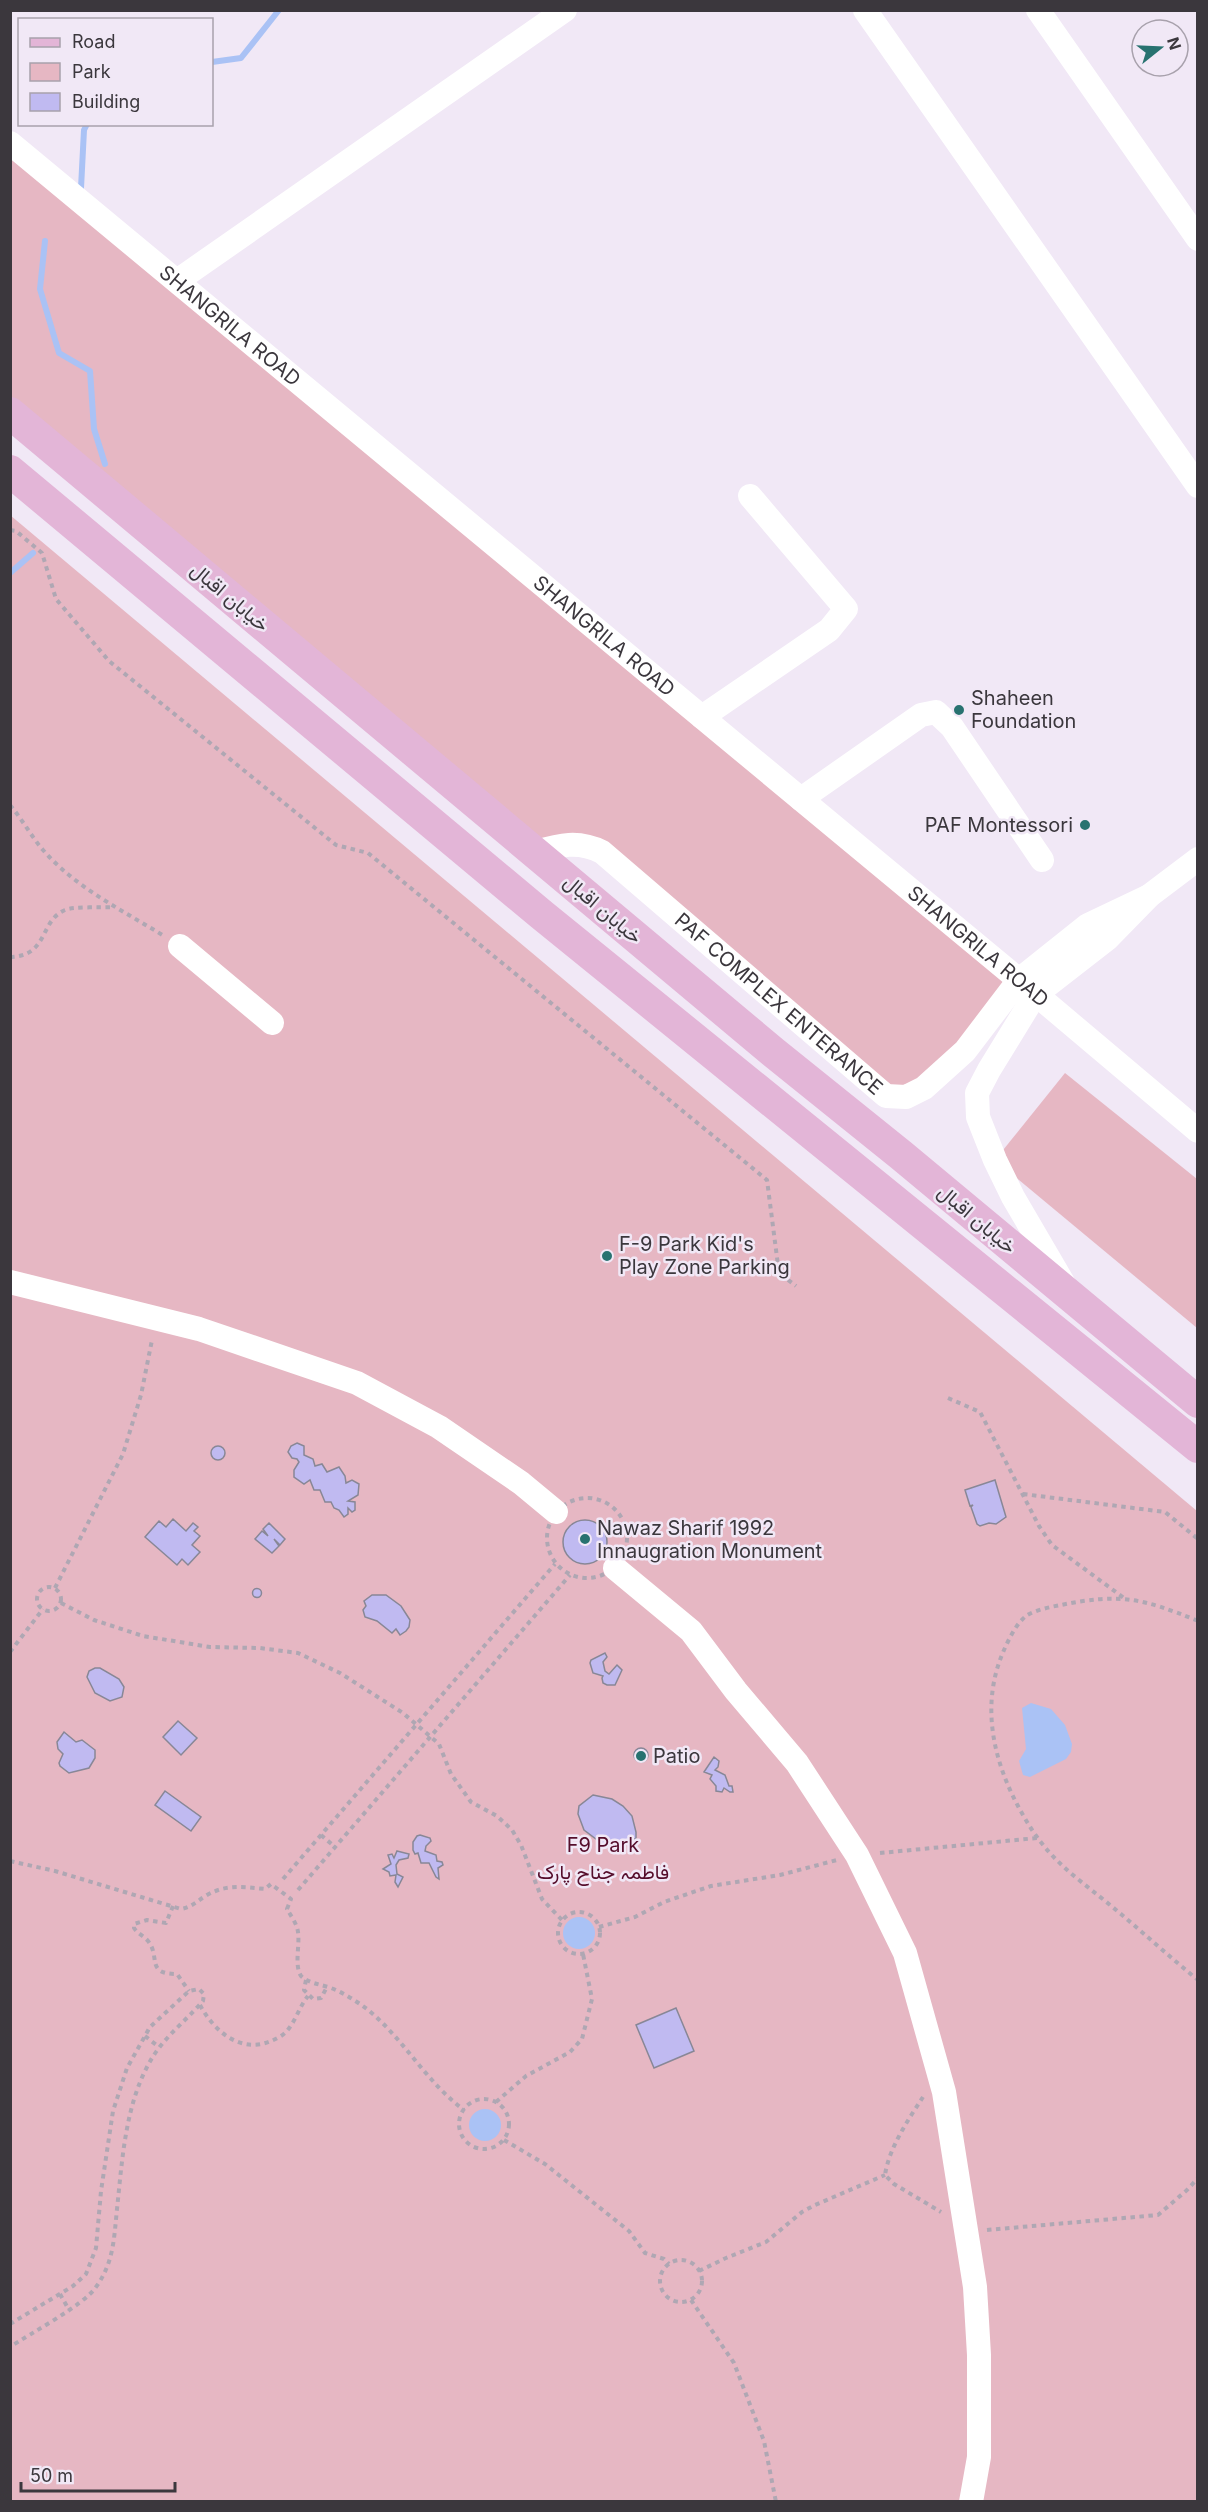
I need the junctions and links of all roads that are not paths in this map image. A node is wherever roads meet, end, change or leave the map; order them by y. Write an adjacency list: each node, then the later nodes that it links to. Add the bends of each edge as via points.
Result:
1 (565, 10): 6 (street)
2 (865, 10): 9 (street)
3 (1038, 10): 5 (street)
4 (10, 142): 6 (street, SHANGRILA ROAD)
5 (1197, 239)
6 (177, 281): 11 (street, SHANGRILA ROAD)
7 (10, 413): 13 (main road, خیابان اقبال)
8 (10, 471): 23 (main road, خیابان اقبال, via 542,915)
9 (1197, 486)
10 (750, 496): 11 (street, via 846,609 829,630)
11 (702, 717): 12 (street, SHANGRILA ROAD)
12 (801, 799): 15 (street, via 921,715 936,712 952,727); 17 (street, SHANGRILA ROAD)
13 (535, 852): 17 (street, PAF COMPLEX ENTERANCE, via 560,845 588,845 602,852 886,1096 906,1097 924,1088); 21 (main road, خیابان اقبال)
14 (1197, 859): 17 (street, PAF COMPLEX ENTERANCE, via 1149,896 1088,925)
15 (1042, 860)
16 (180, 946): 18 (street)
17 (1027, 987): 19 (street, SHANGRILA ROAD); 21 (street, via 978,1093 978,1117 1013,1197)
18 (272, 1023)
19 (1197, 1131)
20 (10, 1282): 24 (street, via 199,1329 357,1383 439,1427)
21 (1074, 1302): 22 (main road, خیابان اقبال)
22 (1197, 1402)
23 (1197, 1447)
24 (556, 1512)
25 (615, 1568): 26 (street, via 691,1631 797,1763 857,1855 905,1953 944,2092 975,2288 979,2457)
26 (971, 2502)

